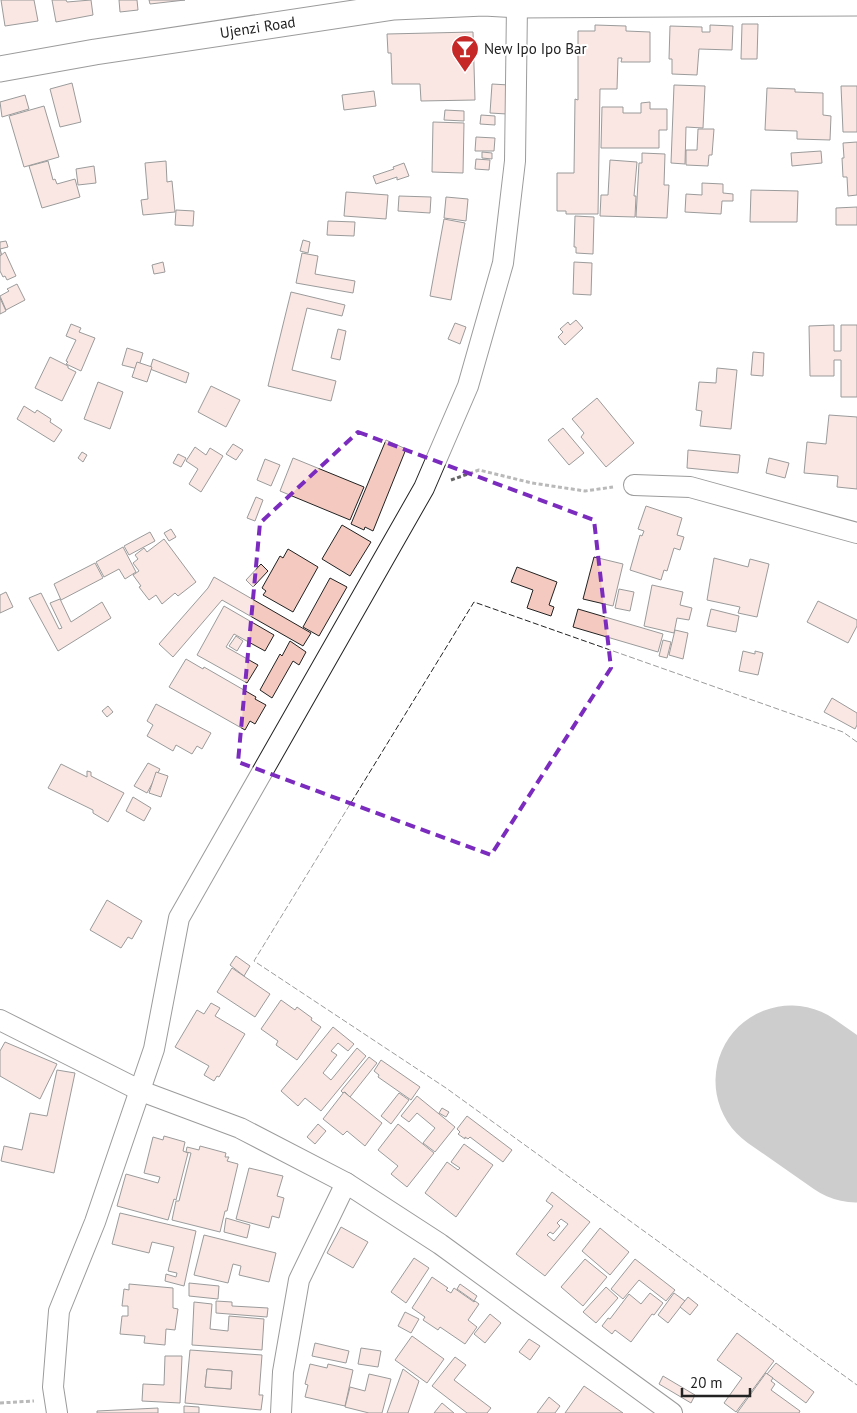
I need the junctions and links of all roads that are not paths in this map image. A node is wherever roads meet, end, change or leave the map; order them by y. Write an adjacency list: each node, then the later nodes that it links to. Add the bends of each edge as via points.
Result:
1 (484, 2): 3 (street, Ujenzi Road); 4 (street, Ujenzi Road, via 394,7)
2 (857, 3): 3 (street, Ujenzi Road)
3 (517, 5): 8 (street, via 515,161 503,263 468,386 424,488 179,918 154,1049)
4 (0, 69)
5 (634, 485): 6 (street, via 690,486)
6 (857, 533)
7 (0, 1020): 8 (street)
8 (141, 1091): 9 (street, via 240,1128); 10 (street, via 95,1222 59,1311 53,1388)
9 (346, 1183): 11 (street, via 299,1280 283,1372); 12 (street, via 440,1244)
10 (56, 1406)
11 (281, 1413)
12 (672, 1413)

